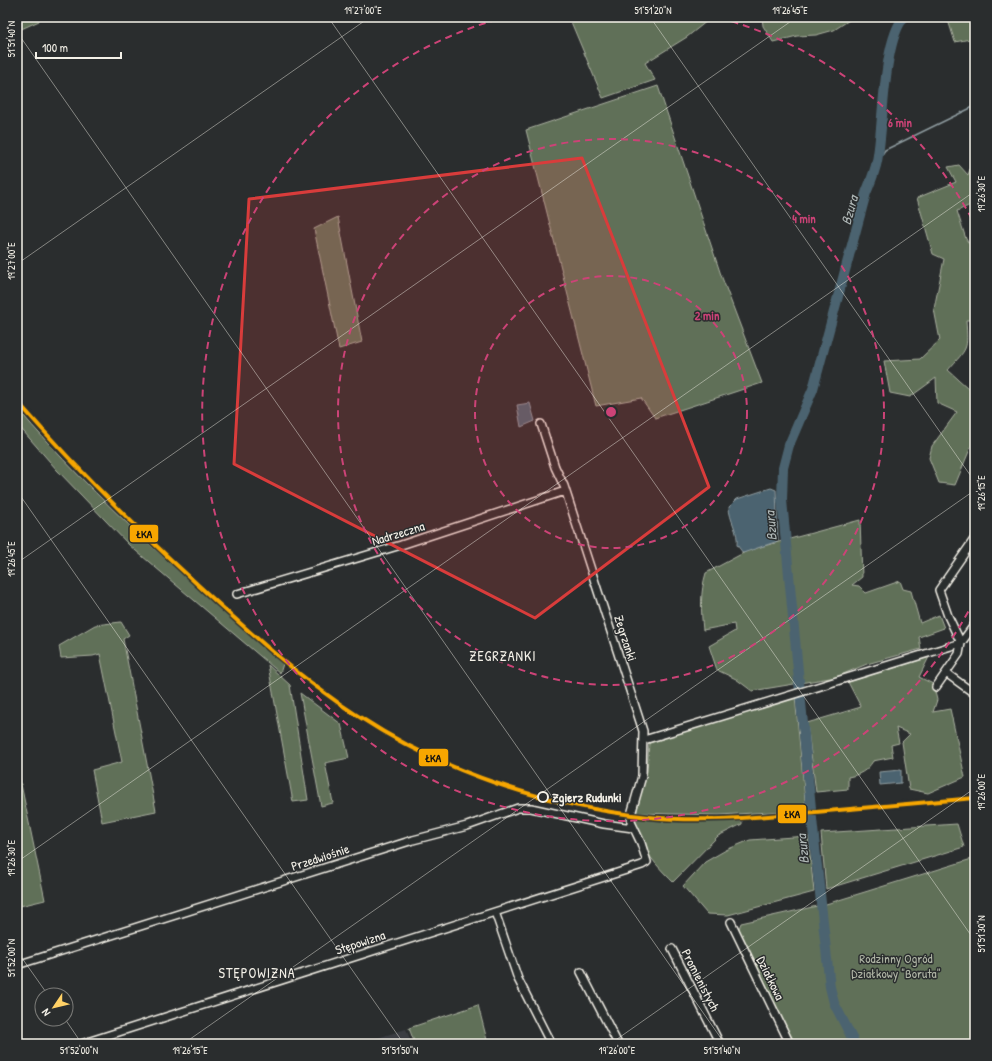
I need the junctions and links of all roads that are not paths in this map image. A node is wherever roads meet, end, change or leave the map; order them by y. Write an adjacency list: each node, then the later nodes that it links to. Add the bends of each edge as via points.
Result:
1 (540, 424): 2 (street, Zegrzanki)
2 (565, 491): 4 (street, Nadrzeczna, via 413,541); 11 (street, Zegrzanki, via 640,719)
3 (975, 538): 7 (street, via 939,590)
4 (237, 594)
5 (975, 624): 6 (street)
6 (972, 634): 7 (street)
7 (961, 643): 8 (street, via 959,654); 11 (street)
8 (946, 673): 9 (street); 10 (street)
9 (936, 687)
10 (975, 694)
11 (644, 740): 12 (street, Zegrzanki, via 642,776 632,811)
12 (633, 828): 13 (street, Zegrzanki); 17 (street, Przedwiośnie, via 530,808 518,808)
13 (647, 862): 14 (street, Stępowizna)
14 (495, 912): 19 (street, Stępowizna); 20 (street, via 518,979)
15 (731, 922): 23 (street, Działkowa)
16 (672, 949): 22 (street, Promienistych)
17 (17, 965)
18 (581, 972): 21 (street)
19 (81, 1044)
20 (551, 1044)
21 (618, 1044)
22 (720, 1044)
23 (790, 1044)

